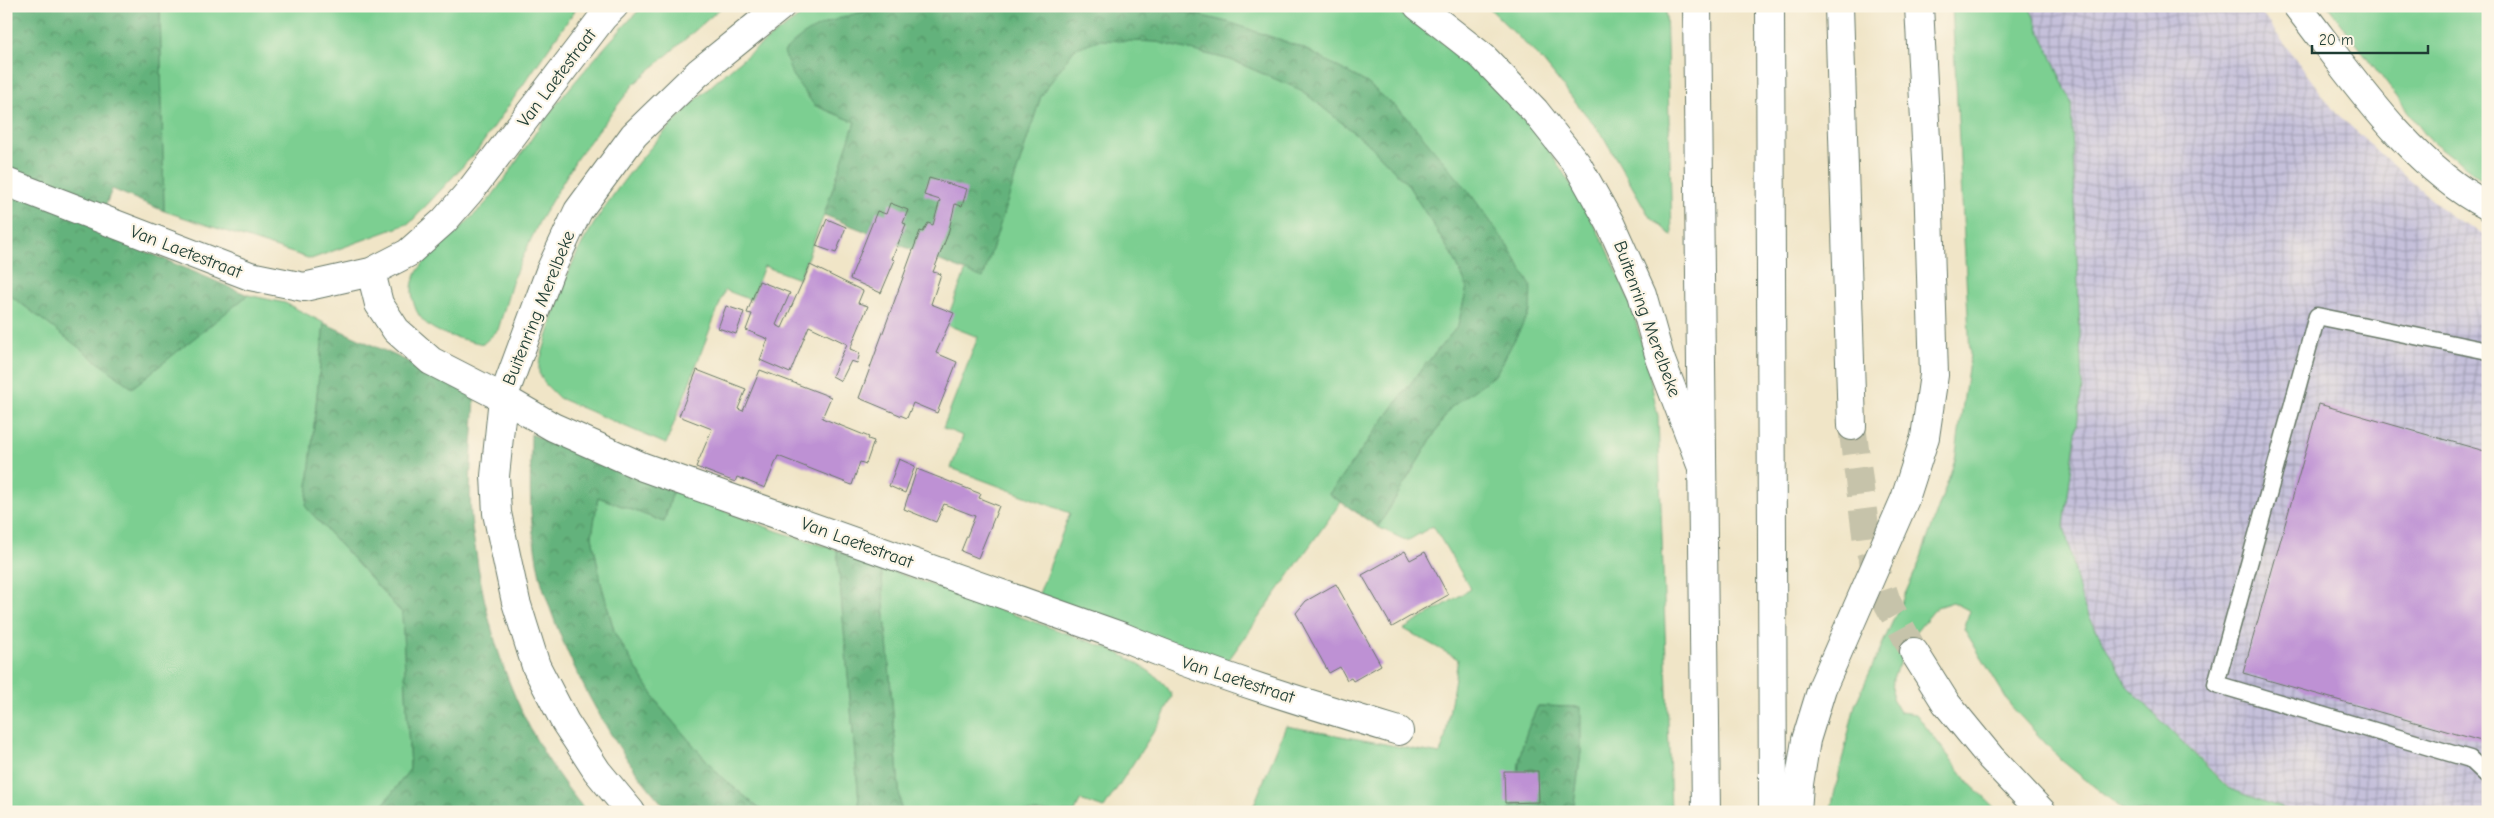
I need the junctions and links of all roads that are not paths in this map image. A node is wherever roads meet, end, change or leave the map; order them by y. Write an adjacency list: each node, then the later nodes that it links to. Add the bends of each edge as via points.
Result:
1 (614, 6): 11 (main road, Van Laetestraat, via 444,221 408,253)
2 (781, 6): 13 (main road, Buitenring Merelbeke, via 698,73 634,135 578,211 550,271)
3 (1418, 6): 15 (main road, Buitenring Merelbeke, via 1483,57 1535,111 1577,164 1610,223 1642,294 1660,358)
4 (1697, 6): 15 (main road)
5 (1770, 6): 21 (main road)
6 (1839, 6): 14 (main road)
7 (1919, 6): 22 (main road, via 1934,375 1925,437 1904,499 1820,697 1806,740)
8 (2297, 6): 10 (main road, via 2390,124 2434,168)
9 (6, 182): 11 (main road, Van Laetestraat, via 250,276 304,287)
10 (2488, 206)
11 (372, 272): 13 (main road, Van Laetestraat, via 379,304 396,330 431,361)
12 (2488, 351): 18 (lane, via 2318,316 2216,684 2470,759)
13 (503, 398): 17 (main road, Van Laetestraat, via 553,427 642,467 1123,637 1180,662); 19 (main road, Buitenring Merelbeke, via 495,476 497,513 516,602 536,666 596,771)
14 (1852, 426)
15 (1701, 464): 20 (main road)
16 (1914, 652): 23 (main road, via 1946,703 1991,758)
17 (1399, 731)
18 (2488, 776)
19 (631, 812)
20 (1706, 812)
21 (1773, 812)
22 (1797, 812)
23 (2042, 812)

